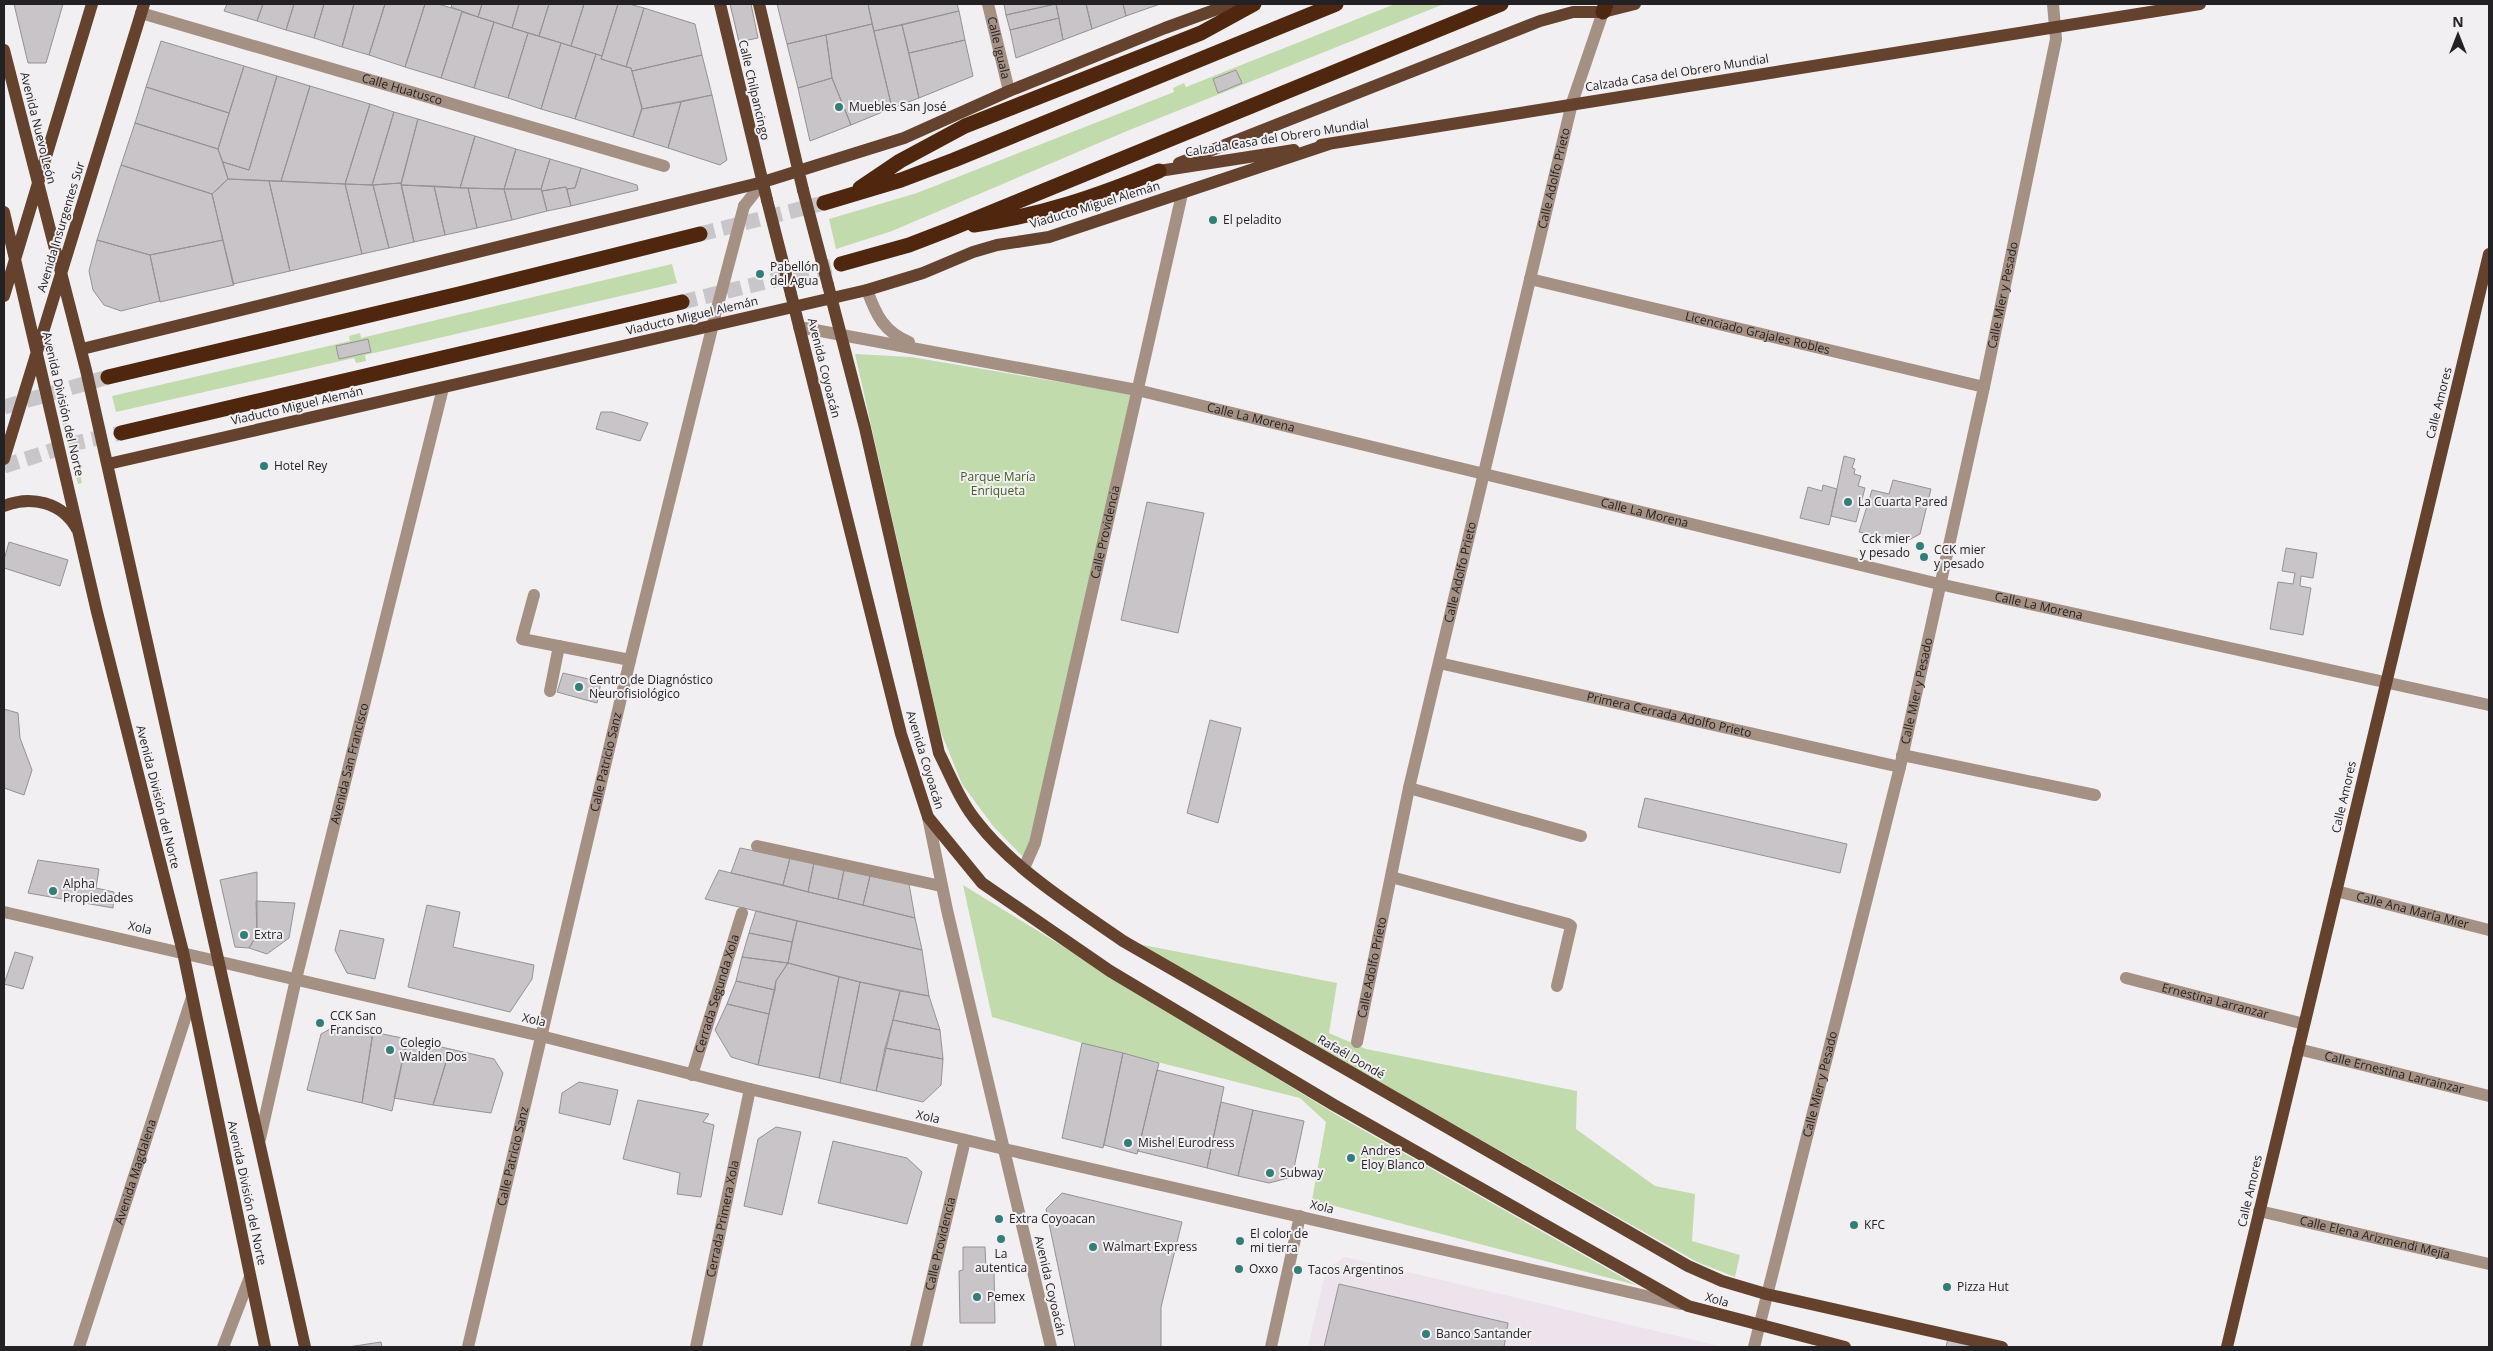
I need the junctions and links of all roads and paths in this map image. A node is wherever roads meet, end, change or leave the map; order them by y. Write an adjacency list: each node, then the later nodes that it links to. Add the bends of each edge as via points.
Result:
1 (92, 4): 23 (main road)
2 (720, 4): 24 (main road, Calle Chilpancingo)
3 (760, 4): 22 (main road, Calle Chilpancingo)
4 (988, 4): 17 (street, Calle Iguala)
5 (1232, 4): 13 (main road)
6 (1254, 4): 26 (highway, via 1201,33 965,126 900,160)
7 (1336, 4): 26 (highway, via 954,160)
8 (1501, 4): 29 (highway)
9 (1636, 4): 14 (main road, Viaducto Miguel Alemán)
10 (2053, 4): 15 (street, Calle Mier y Pesado)
11 (2200, 4): 15 (main road, Calzada Casa del Obrero Mundial)
12 (142, 8): 20 (street, Calle Huatusco); 35 (main road, Avenida Insurgentes Sur)
13 (1210, 8): 17 (main road)
14 (1605, 8): 18 (street, Calle Adolfo Prieto); 21 (main road, Viaducto Miguel Alemán, via 1582,10 1540,21)
15 (2056, 28): 18 (main road, Calzada Casa del Obrero Mundial); 49 (street, Calle Mier y Pesado)
16 (4, 50): 23 (main road, Avenida Nuevo León)
17 (1009, 91): 22 (main road, via 904,138)
18 (1572, 103): 19 (main road, Calzada Casa del Obrero Mundial); 36 (street, Calle Adolfo Prieto)
19 (1329, 144): 21 (main road, Calzada Casa del Obrero Mundial); 25 (main road, Viaducto Miguel Alemán)
20 (664, 166)
21 (1158, 171): 29 (highway, via 1063,208)
22 (799, 172): 24 (main road); 39 (main road, bridge)
23 (37, 182): 33 (main road); 35 (main road, Avenida Nuevo León)
24 (763, 182): 41 (main road, Avenida Coyoacán, bridge); 43 (street, Calle Patricio Sanz, bridge, via 744,206); 45 (main road)
25 (1182, 194): 37 (main road, Viaducto Miguel Alemán, via 1049,237 973,252 923,273); 51 (street, Calle Providencia)
26 (846, 197): 27 (highway)
27 (824, 203)
28 (4, 212): 30 (main road)
29 (948, 230): 34 (highway)
30 (7, 233): 33 (main road)
31 (700, 234): 48 (highway)
32 (2489, 254): 63 (main road, Calle Amores)
33 (16, 256): 38 (main road); 47 (main road, Avenida División del Norte)
34 (841, 264)
35 (61, 271): 45 (main road, Avenida División del Norte); 47 (main road, Avenida Insurgentes Sur)
36 (1530, 279): 49 (street, Licenciado Grajales Robles); 55 (street, Calle Adolfo Prieto)
37 (867, 290): 39 (main road, Viaducto Miguel Alemán); 46 (street, via 875,313 888,330 901,339)
38 (4, 296)
39 (832, 299): 41 (main road, Viaducto Miguel Alemán); 44 (main road, Avenida Coyoacán)
40 (682, 302): 52 (highway, Viaducto Miguel Alemán)
41 (794, 307): 42 (main road, Avenida Coyoacán); 43 (main road, Viaducto Miguel Alemán)
42 (799, 326): 44 (street, Calle La Morena); 70 (main road, Avenida Coyoacán, via 902,734)
43 (712, 327): 50 (main road, Viaducto Miguel Alemán); 61 (street, Calle Patricio Sanz)
44 (842, 335): 46 (street, Calle La Morena); 68 (main road, Avenida Coyoacán, via 939,753)
45 (82, 349): 54 (main road, Avenida División del Norte)
46 (935, 352): 51 (street, Calle La Morena)
47 (37, 353): 53 (main road, Avenida Insurgentes Sur); 57 (main road, Avenida División del Norte)
48 (108, 377)
49 (1984, 387): 58 (street, Calle Mier y Pesado)
50 (443, 388): 54 (main road, Viaducto Miguel Alemán); 83 (street, Avenida San Francisco)
51 (1137, 390): 55 (street, Calle La Morena); 73 (street, Calle Providencia, via 1036,843)
52 (121, 433)
53 (4, 459)
54 (108, 464): 81 (main road, Avenida División del Norte)
55 (1484, 472): 58 (street, Calle La Morena); 62 (street, Calle Adolfo Prieto)
56 (4, 506): 57 (main road, via 28,500 50,505 69,518)
57 (81, 538): 80 (main road, Avenida División del Norte)
58 (1939, 584): 63 (street, Calle La Morena); 66 (street, Calle Mier y Pesado)
59 (534, 594): 60 (street, via 522,639)
60 (559, 646): 61 (street); 64 (street)
61 (630, 660): 87 (street, Calle Patricio Sanz)
62 (1439, 663): 66 (street, Primera Cerrada Adolfo Prieto); 67 (street, Calle Adolfo Prieto)
63 (2385, 680): 65 (street, Calle La Morena); 76 (main road, Calle Amores)
64 (550, 691)
65 (2489, 705)
66 (1901, 761): 69 (street, Primera Cerrada Adolfo Prieto); 100 (street, Calle Mier y Pesado)
67 (1408, 788): 71 (street); 74 (street, Calle Adolfo Prieto)
68 (959, 793): 73 (main road, Rafaél Dondé, via 983,829)
69 (2095, 795)
70 (928, 816): 75 (street, Avenida Coyoacán); 101 (main road, via 982,883 1110,971 1334,1105)
71 (1581, 836)
72 (757, 846): 75 (street)
73 (1024, 868): 100 (main road, Rafaél Dondé, via 1123,941 1350,1073 1688,1266 1722,1281)
74 (1390, 877): 84 (street, via 1568,924 1571,926); 88 (street, Calle Adolfo Prieto)
75 (942, 886): 95 (street, Avenida Coyoacán)
76 (2336, 890): 79 (street, Calle Ana María Mier); 86 (main road, Calle Amores)
77 (4, 912): 80 (street, Xola)
78 (742, 913): 90 (street, Cerrada Segunda Xola)
79 (2489, 930)
80 (183, 952): 81 (street, Xola); 85 (main road, Avenida División del Norte)
81 (218, 961): 83 (street, Xola); 93 (main road, Avenida División del Norte)
82 (2126, 978): 86 (street, Ernestina Larranzar)
83 (296, 979): 87 (street, Xola); 93 (street, Avenida San Francisco)
84 (1557, 986)
85 (192, 997): 99 (main road, Avenida División del Norte); 103 (street, Avenida Magdalena)
86 (2304, 1024): 89 (main road, Calle Amores)
87 (541, 1036): 90 (street, Xola); 107 (street, Calle Patricio Sanz)
88 (1357, 1042)
89 (2298, 1050): 92 (street, Calle Ernestina Larrainzar); 96 (main road, Calle Amores)
90 (692, 1074): 91 (street, Xola)
91 (750, 1089): 94 (street, Xola); 108 (street, Cerrada Primera Xola)
92 (2489, 1096)
93 (260, 1138): 106 (main road, Avenida División del Norte)
94 (965, 1140): 95 (street, Xola); 109 (street, Calle Providencia)
95 (1004, 1150): 97 (street, Xola); 110 (street, Avenida Coyoacán)
96 (2259, 1211): 98 (street, Calle Elena Arizmendi Mejía); 115 (main road, Calle Amores)
97 (1300, 1216): 101 (street, Xola); 111 (street)
98 (2489, 1264)
99 (250, 1277): 104 (street); 105 (main road, Avenida División del Norte)
100 (1766, 1294): 102 (street, Calle Mier y Pesado); 114 (main road)
101 (1688, 1306): 102 (main road, Xola)
102 (1759, 1326): 112 (street, Calle Mier y Pesado); 113 (main road, Xola)
103 (79, 1347)
104 (224, 1347)
105 (266, 1347)
106 (305, 1347)
107 (468, 1347)
108 (696, 1347)
109 (916, 1347)
110 (1051, 1347)
111 (1271, 1347)
112 (1754, 1347)
113 (1845, 1347)
114 (2002, 1347)
115 (2227, 1347)

